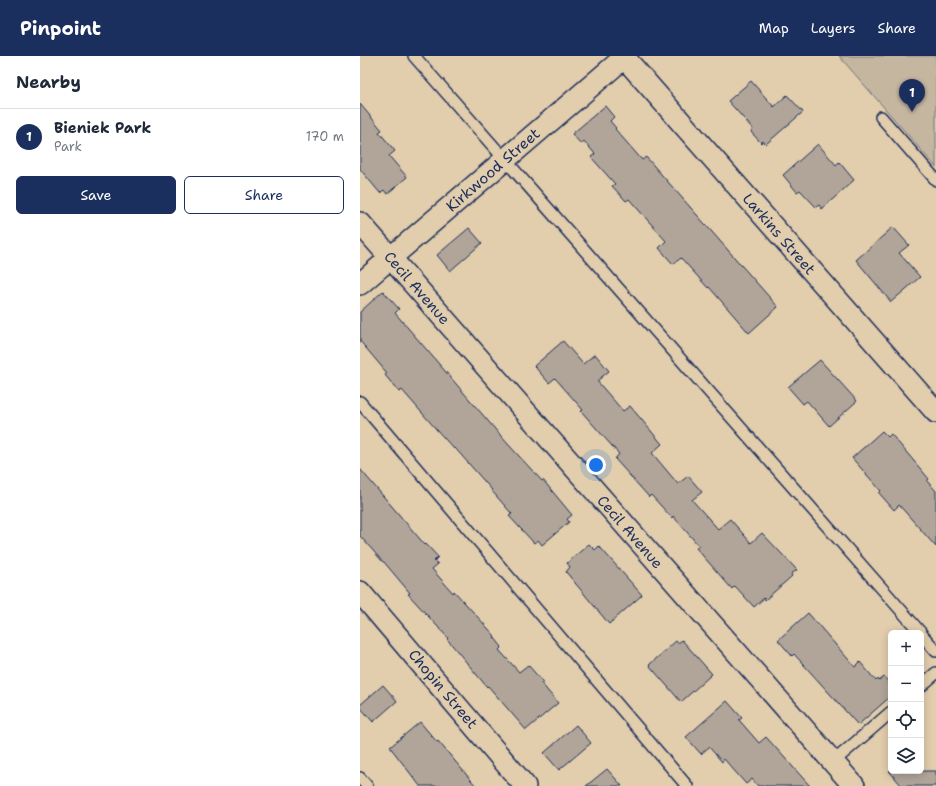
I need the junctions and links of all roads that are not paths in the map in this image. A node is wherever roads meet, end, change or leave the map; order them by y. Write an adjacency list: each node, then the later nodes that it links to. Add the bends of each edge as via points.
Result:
1 (414, 56): 4 (lane)
2 (624, 56): 4 (street, Kirkwood Street); 10 (street, Larkins Street)
3 (881, 117): 5 (lane)
4 (505, 160): 7 (street, Kirkwood Street); 12 (lane)
5 (936, 180)
6 (360, 223): 7 (street, Cecil Avenue)
7 (390, 258): 8 (street, Kirkwood Street); 18 (street, Cecil Avenue)
8 (360, 284)
9 (360, 402): 22 (lane)
10 (936, 412)
11 (360, 592): 21 (street, Chopin Street)
12 (918, 630)
13 (924, 636): 14 (lane)
14 (936, 650)
15 (936, 673): 16 (lane)
16 (924, 683)
17 (888, 715): 18 (lane)
18 (833, 762): 23 (street, Cecil Avenue)
19 (360, 778): 20 (lane)
20 (367, 786)
21 (526, 786)
22 (687, 786)
23 (854, 786)

